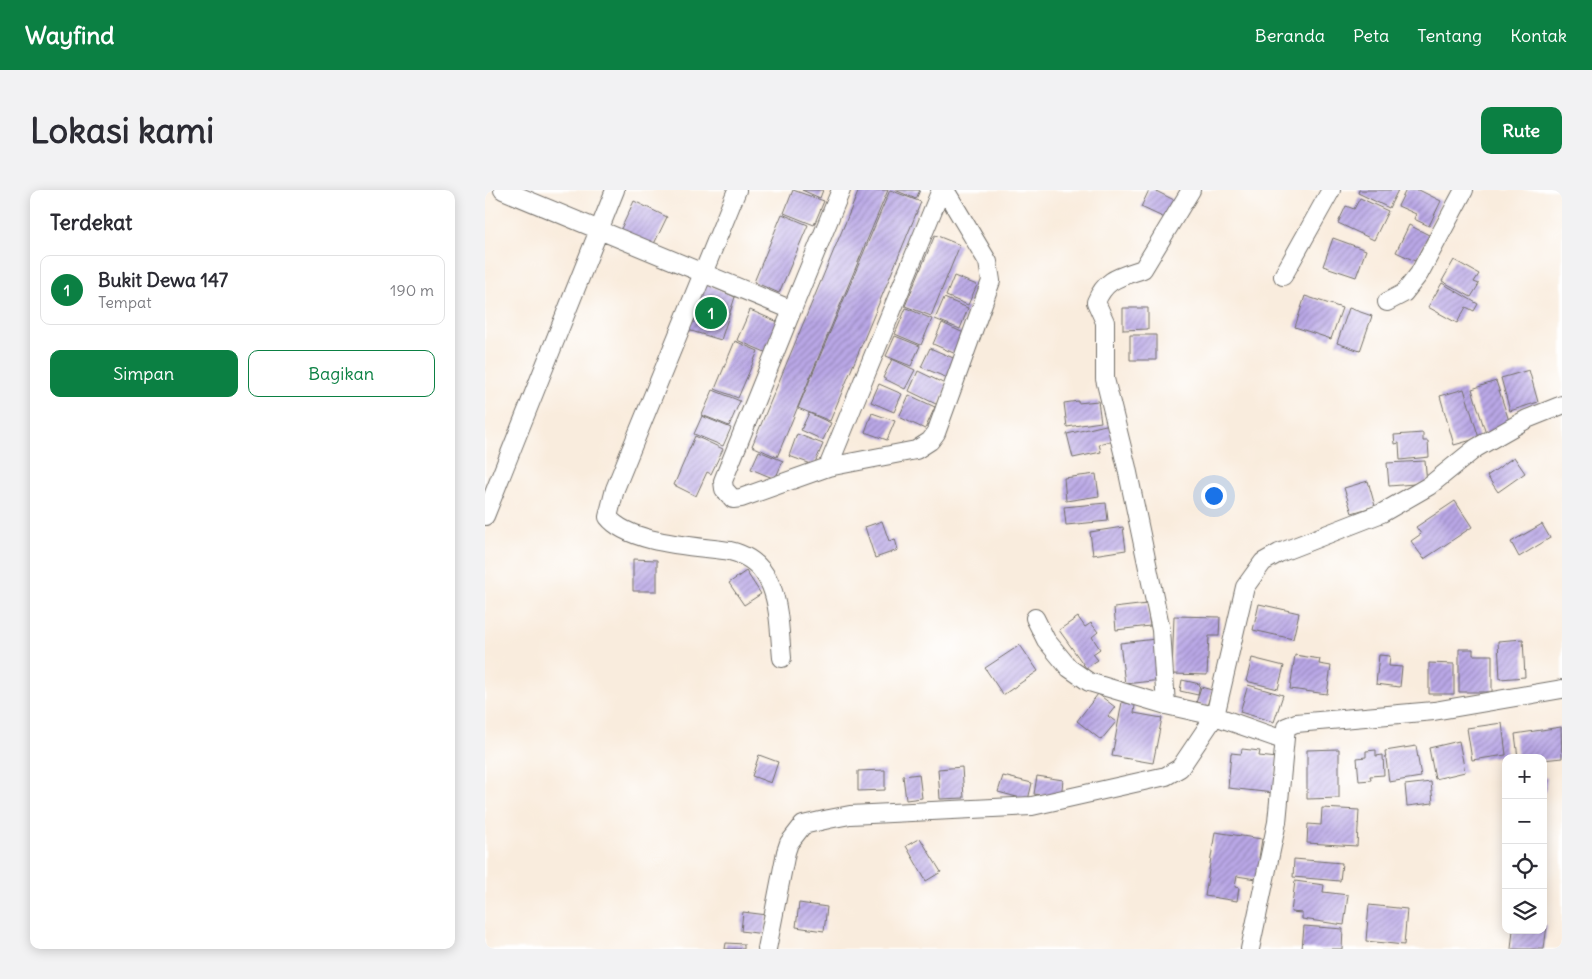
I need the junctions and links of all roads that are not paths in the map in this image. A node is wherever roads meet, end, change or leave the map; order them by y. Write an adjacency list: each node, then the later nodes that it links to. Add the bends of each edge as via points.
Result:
1 (503, 190): 10 (street)
2 (615, 190): 10 (street)
3 (737, 190): 11 (street)
4 (841, 190): 14 (street)
5 (941, 190): 16 (street)
6 (945, 190): 16 (street, via 988,262 991,281 936,433 930,442 916,450)
7 (1191, 190): 21 (street, via 1143,269 1111,280 1102,288 1096,302 1105,322 1105,379 1161,630)
8 (1331, 190): 12 (street)
9 (1464, 190): 13 (street, via 1419,274 1404,293)
10 (599, 230): 11 (street); 17 (street)
11 (703, 274): 14 (street); 19 (street, via 615,489 608,517 617,528 636,536 730,551 755,561 766,575 776,599)
12 (1283, 276)
13 (1387, 302)
14 (792, 310): 16 (street, via 723,481 724,489 733,498 741,498)
15 (1562, 405): 22 (street, via 1527,419 1475,448 1429,486 1382,513 1263,562 1245,586)
16 (828, 467)
17 (485, 516)
18 (1035, 618): 21 (street, via 1046,640 1089,682)
19 (782, 658)
20 (1562, 689): 23 (street, via 1434,712 1296,723 1286,727)
21 (1166, 705): 22 (street)
22 (1215, 716): 23 (street); 24 (street, via 1180,768 1166,776 1033,806 850,815 803,825 786,852)
23 (1283, 740): 25 (street, via 1277,822)
24 (767, 949)
25 (1250, 949)

